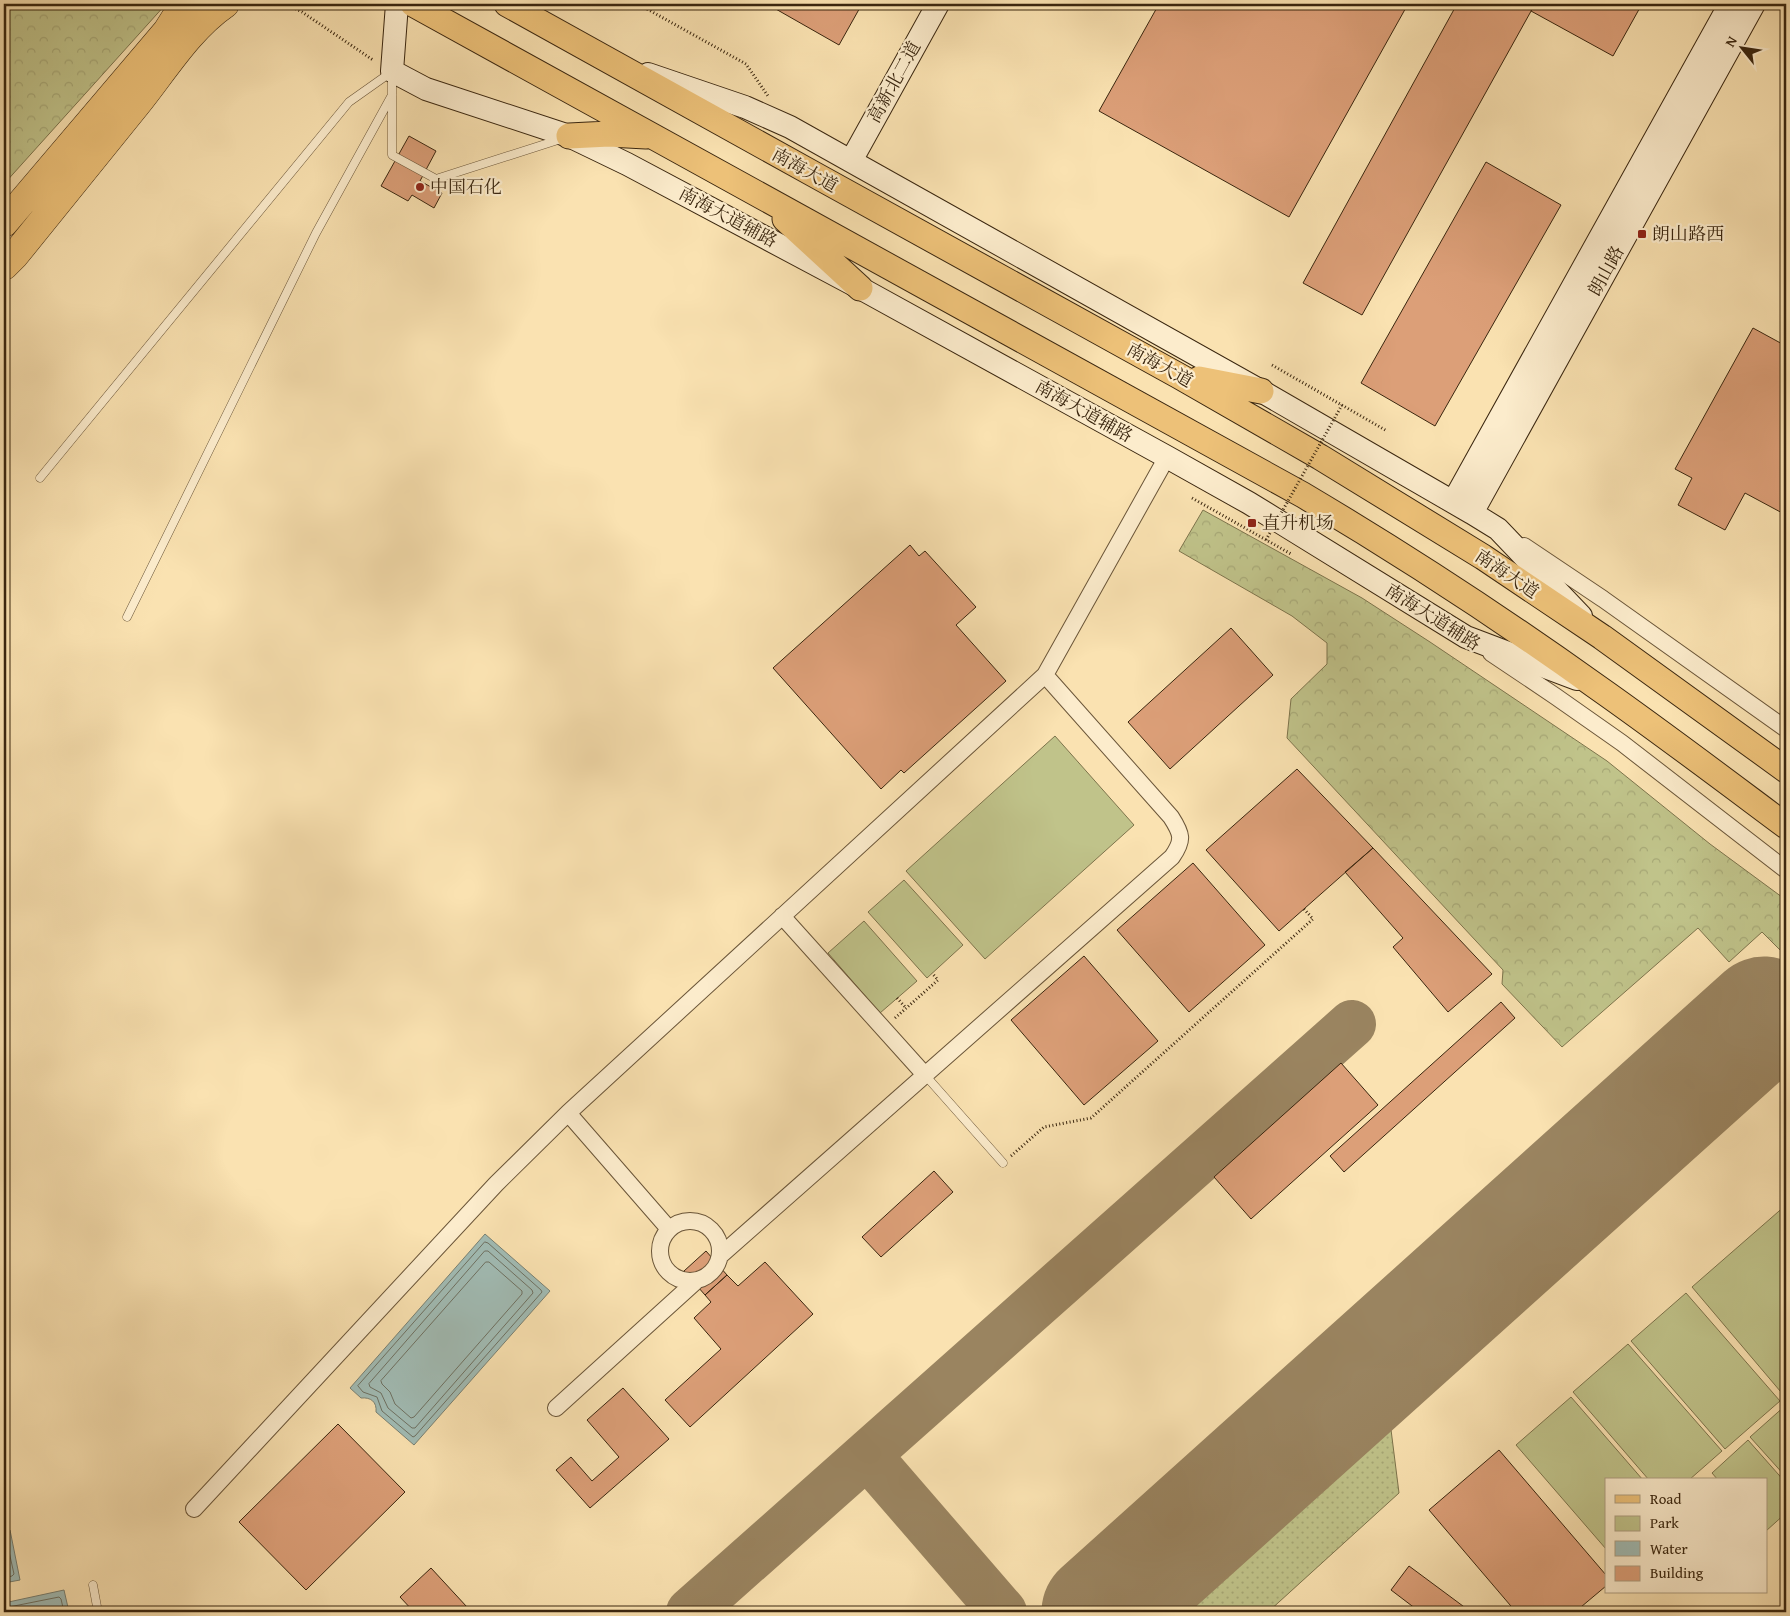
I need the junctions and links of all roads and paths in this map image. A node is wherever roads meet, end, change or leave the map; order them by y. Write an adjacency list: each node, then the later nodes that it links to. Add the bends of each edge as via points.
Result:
1 (184, 4): 19 (highway, via 167,31)
2 (286, 4): 12 (path)
3 (397, 4): 12 (main road)
4 (413, 4): 16 (main road)
5 (508, 4): 11 (main road, 南海大道)
6 (638, 4): 14 (path, via 746,64)
7 (938, 4): 17 (main road, 高新北二道)
8 (1730, 4): 30 (main road, 朗山路)
9 (1754, 4): 30 (main road, 朗山路)
10 (223, 5): 20 (highway, via 186,40)
11 (587, 49): 14 (main road, via 645,73 745,107); 23 (main road, 南海大道)
12 (392, 72): 13 (lane); 15 (main road, 南海大道辅路, via 426,89); 28 (lane, via 349,102)
13 (392, 95): 15 (lane, via 392,155 436,179); 32 (lane, via 316,233)
14 (790, 127): 17 (main road)
15 (568, 136): 16 (main road); 21 (main road, 南海大道辅路)
16 (654, 137): 18 (main road)
17 (851, 161): 24 (main road)
18 (753, 190): 21 (main road); 36 (main road, via 1303,495 1403,556)
19 (4, 223)
20 (4, 266)
21 (860, 288): 27 (main road, 南海大道辅路)
22 (1272, 365): 25 (path)
23 (1179, 376): 24 (main road); 34 (main road, 南海大道, via 1382,494)
24 (1261, 391): 30 (main road)
25 (1342, 405): 26 (path); 29 (path, bridge, via 1266,540)
26 (1387, 431)
27 (1167, 456): 33 (main road, 南海大道辅路); 35 (street)
28 (40, 478)
29 (1192, 498)
30 (1462, 507): 31 (main road)
31 (1498, 529): 34 (main road); 37 (street)
32 (127, 616)
33 (1466, 637): 36 (main road); 40 (street, 南海大道辅路, via 1622,743)
34 (1602, 637): 38 (main road, 南海大道)
35 (1045, 675): 42 (street); 47 (street, via 1171,817 1180,830 1180,845 1172,857)
36 (1596, 686): 39 (main road)
37 (1786, 729)
38 (1786, 770)
39 (1786, 826)
40 (1786, 870)
41 (1304, 909): 49 (path, via 1313,919 1091,1118 1044,1127)
42 (782, 916): 46 (street); 48 (street)
43 (932, 973): 45 (path, via 938,980)
44 (897, 998): 45 (path)
45 (906, 1008): 46 (path)
46 (883, 1028): 47 (street)
47 (925, 1075): 49 (lane); 51 (street)
48 (568, 1113): 50 (street); 54 (street, via 489,1191)
49 (1003, 1163)
50 (669, 1229): 51 (street, via 686,1221 704,1224 717,1237); 52 (street, via 660,1246 663,1265 676,1279)
51 (720, 1255): 52 (street, via 712,1273)
52 (695, 1282): 53 (street)
53 (556, 1408)
54 (194, 1509)
55 (93, 1585): 56 (lane)
56 (98, 1612)

